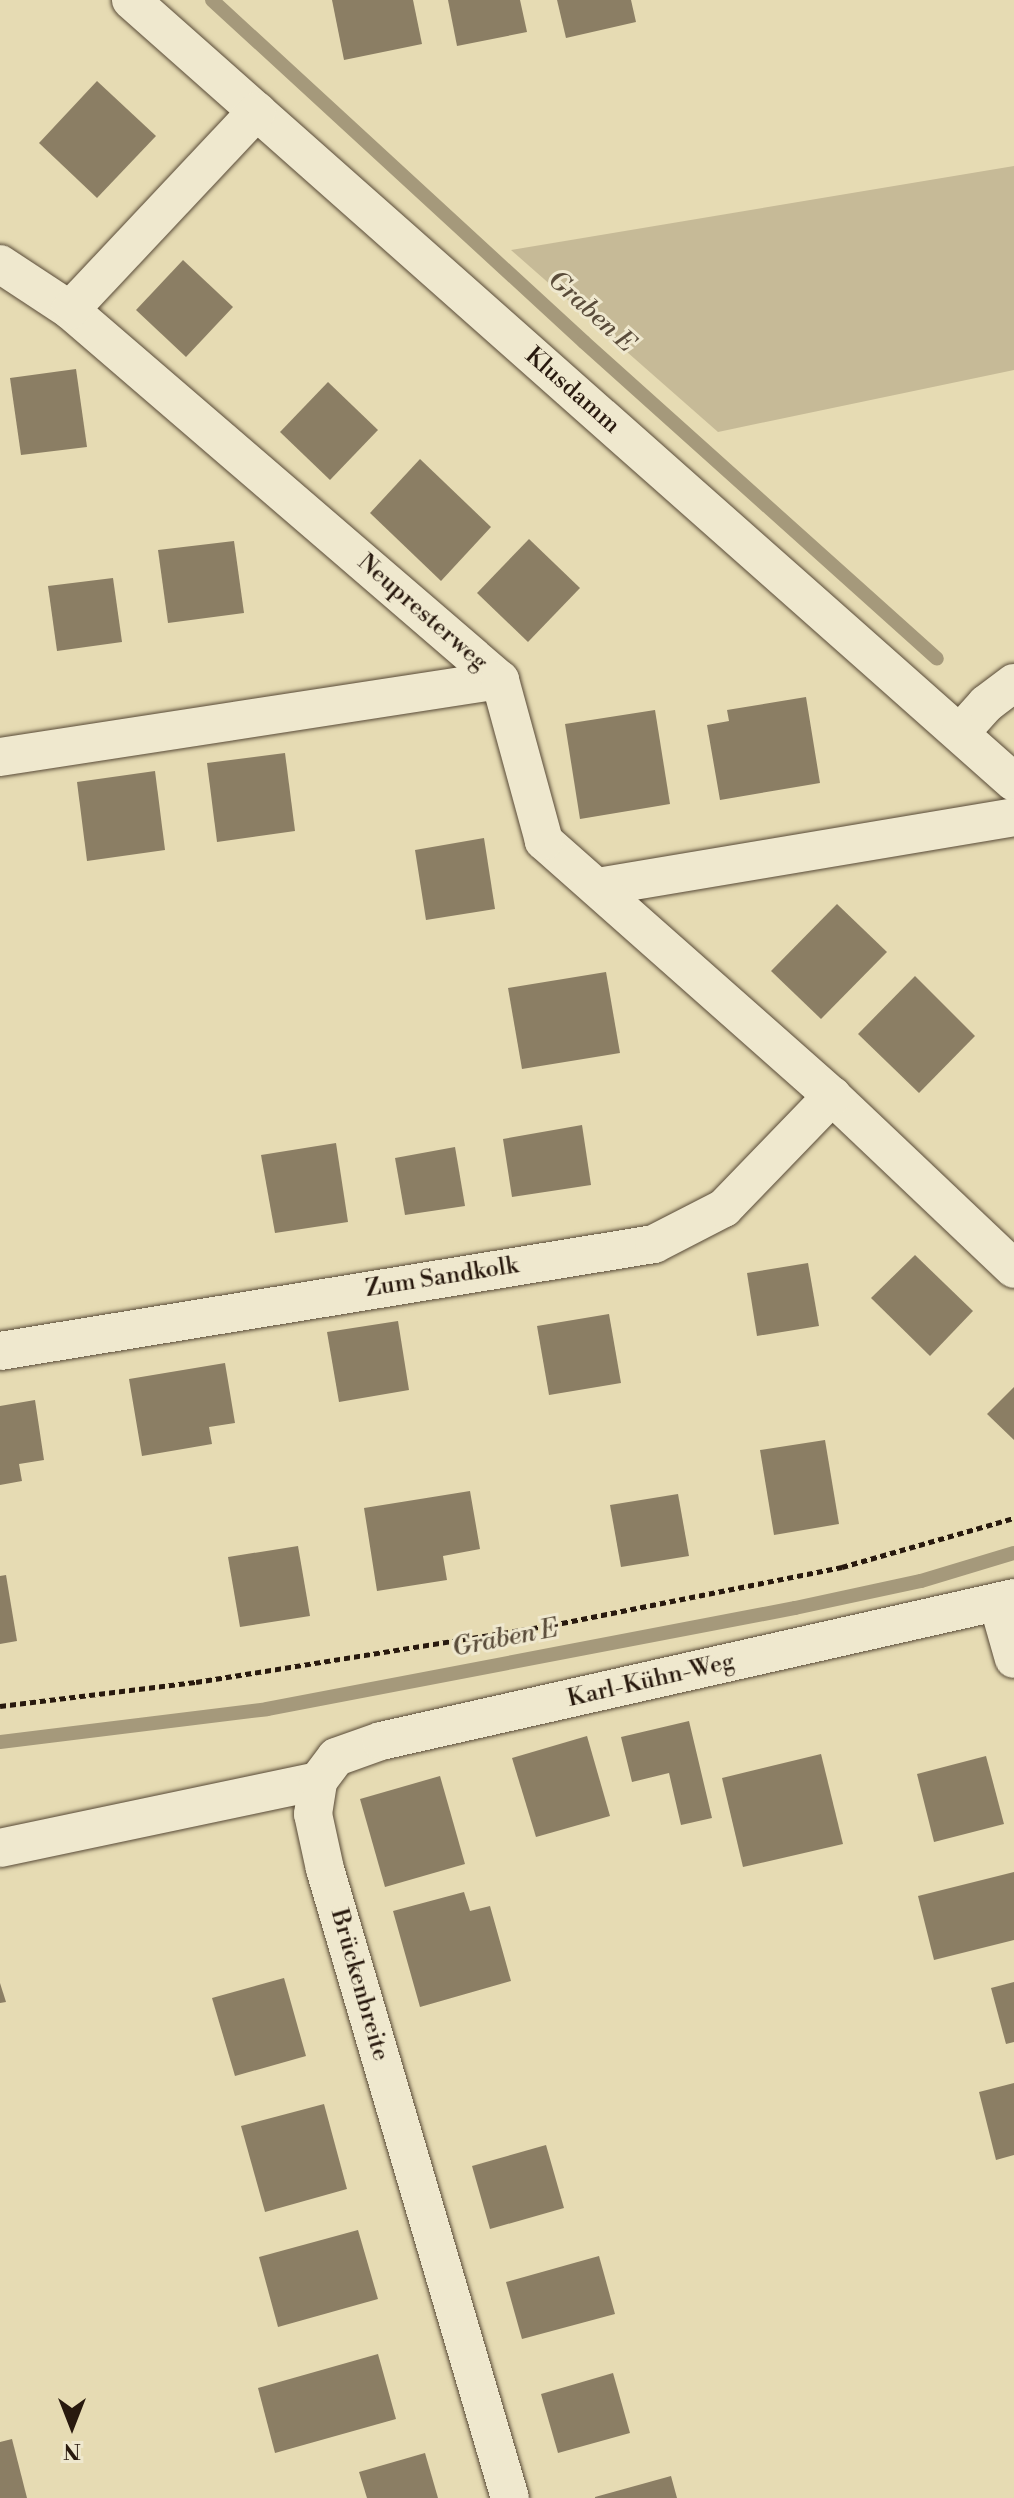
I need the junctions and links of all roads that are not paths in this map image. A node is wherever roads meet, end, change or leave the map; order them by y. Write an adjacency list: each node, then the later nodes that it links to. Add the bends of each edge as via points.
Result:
1 (131, 0): 2 (street, Klusdamm)
2 (257, 111): 4 (street); 7 (street, Klusdamm)
3 (0, 264): 4 (street, Neupresterweg)
4 (70, 310): 5 (street, Neupresterweg)
5 (500, 680): 8 (street, Neupresterweg); 11 (street, via 544,841)
6 (1014, 683): 7 (street)
7 (960, 733): 9 (street, Klusdamm)
8 (0, 757)
9 (1014, 782)
10 (1014, 817): 11 (street)
11 (597, 887): 12 (street)
12 (832, 1096): 13 (street); 14 (street, Zum Sandkolk, via 724,1208 654,1244)
13 (1014, 1269)
14 (0, 1351)
15 (1006, 1600): 16 (street, Karl-Kühn-Weg); 17 (street, Karl-Kühn-Weg, via 381,1741 336,1757)
16 (1014, 1659)
17 (318, 1781): 18 (street); 19 (street, Brückenbreite, via 313,1814 325,1869)
18 (0, 1848)
19 (510, 2498)

